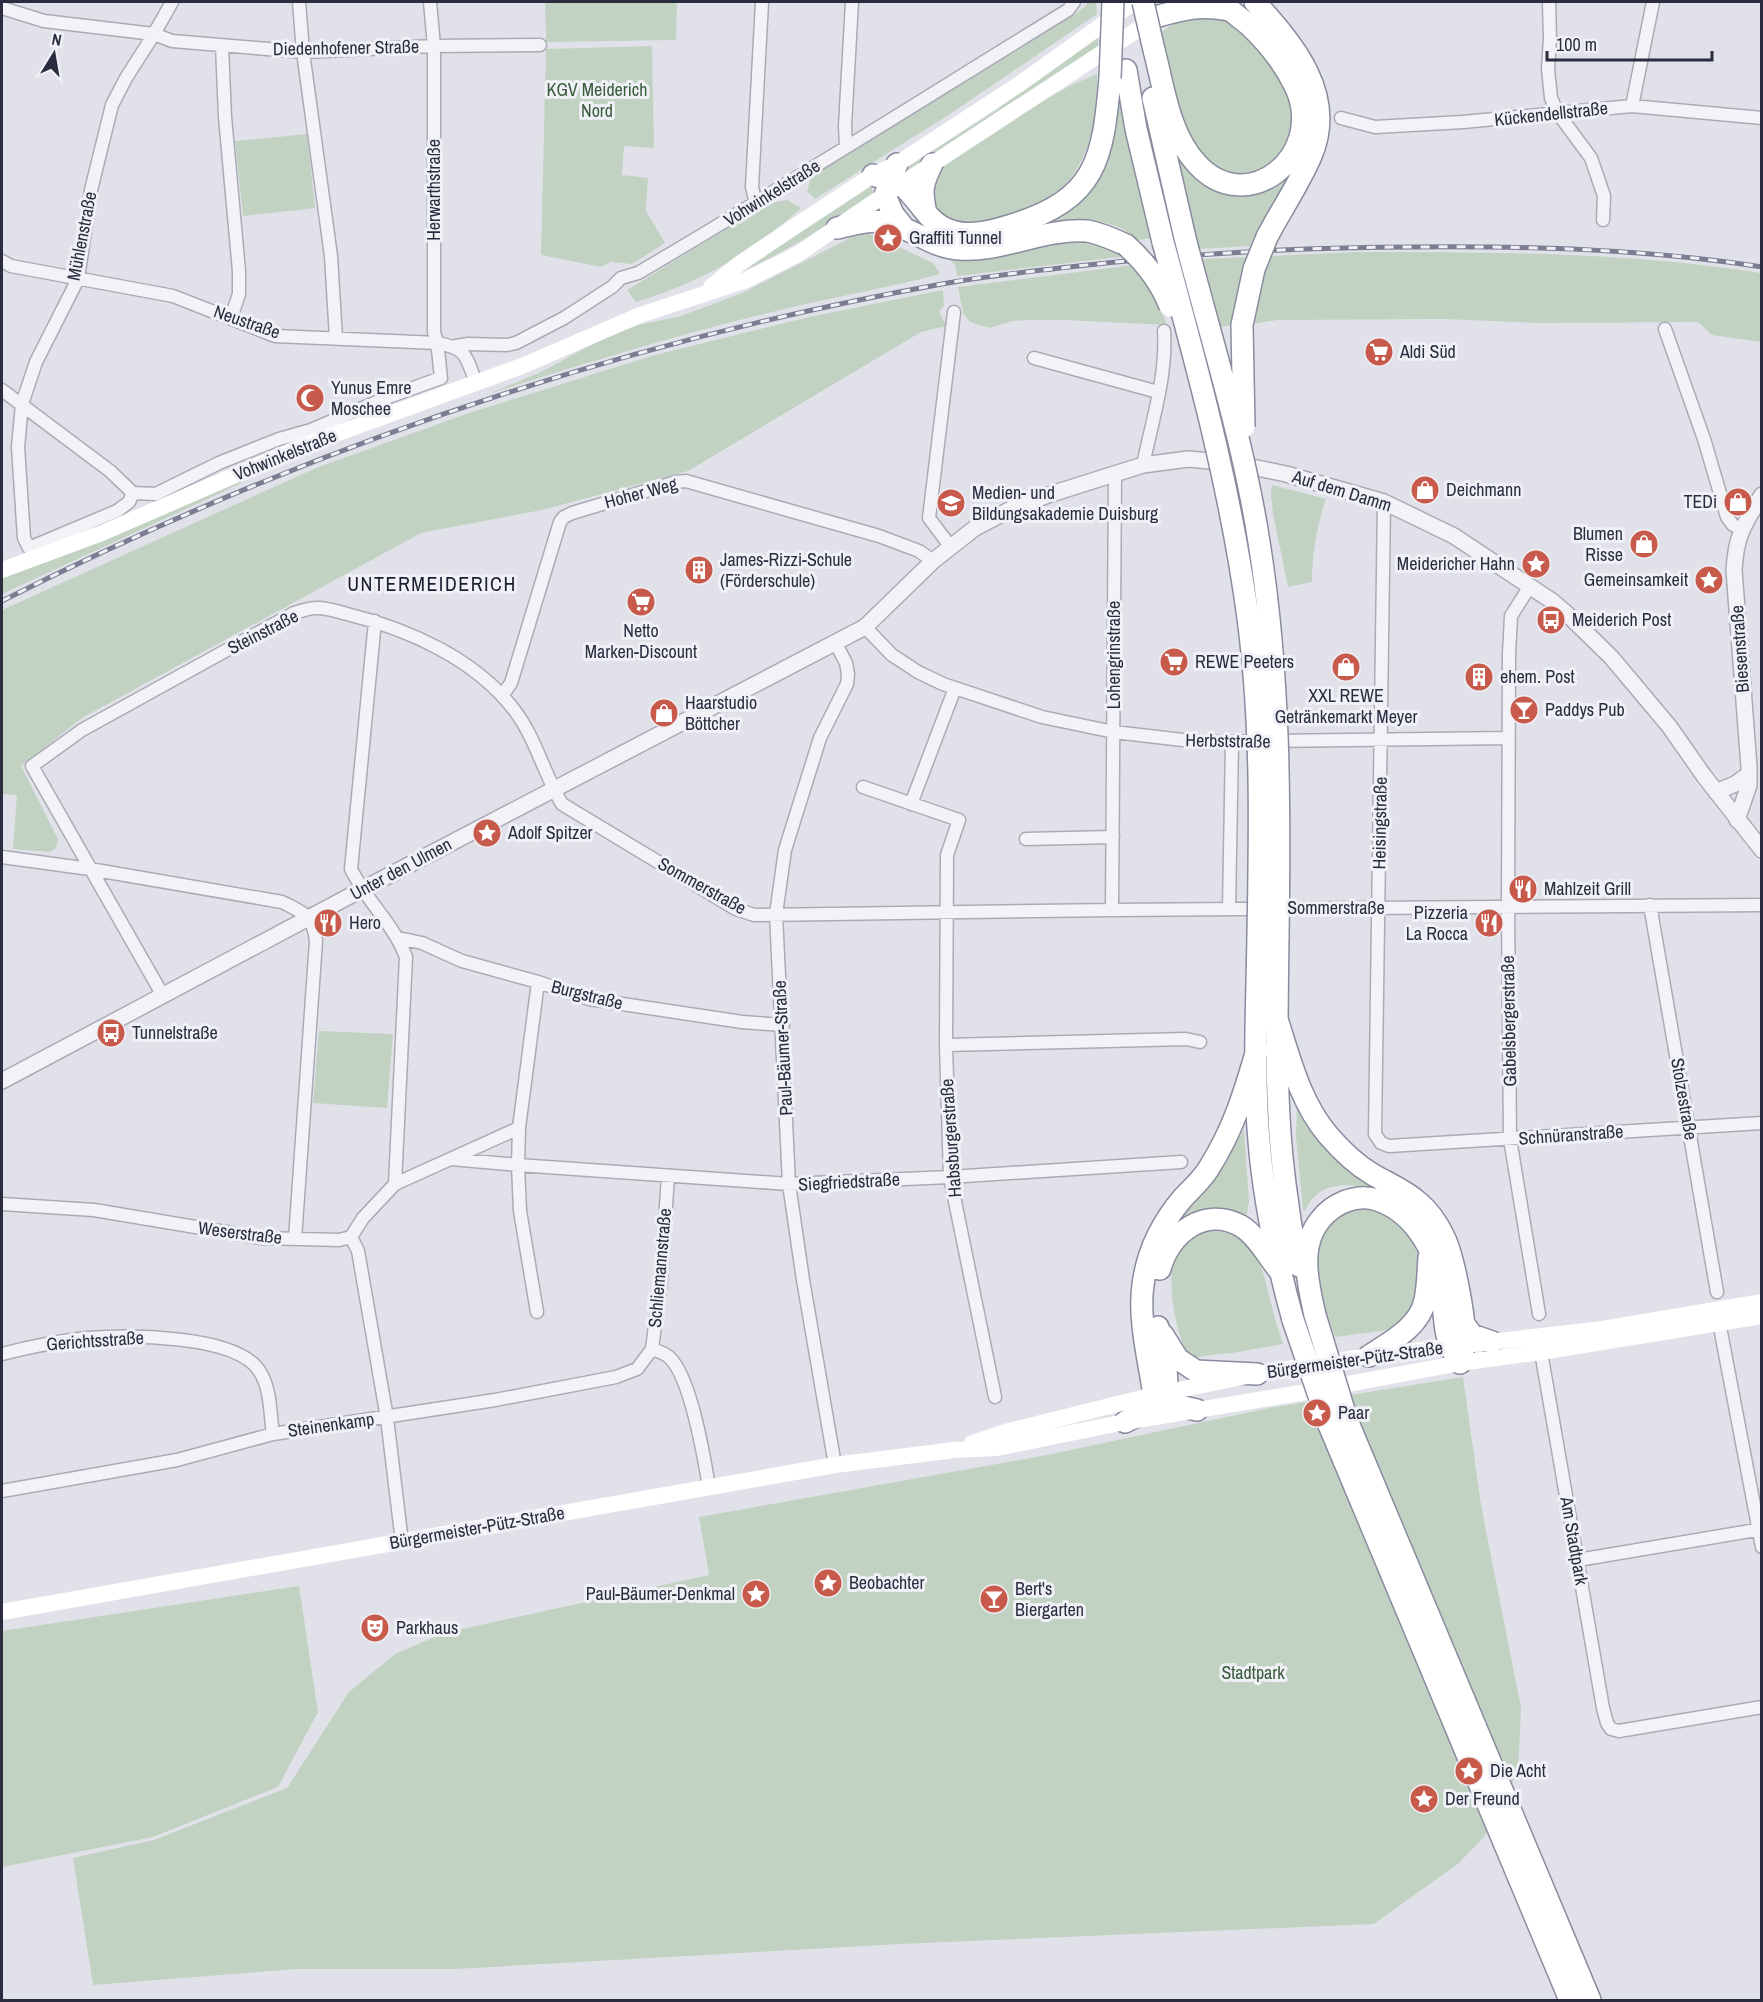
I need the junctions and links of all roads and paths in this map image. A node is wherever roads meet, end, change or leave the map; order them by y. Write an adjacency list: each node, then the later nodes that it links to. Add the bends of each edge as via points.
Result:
1 (172, 2): 17 (street, Mühlenstraße)
2 (299, 2): 21 (street)
3 (430, 2): 20 (street, Herwarthstraße)
4 (762, 2): 31 (street, via 752,187)
5 (852, 2): 28 (street)
6 (1074, 2): 28 (street, Vohwinkelstraße, via 1068,10)
7 (1115, 2): 23 (highway, bridge)
8 (1136, 2): 22 (highway); 30 (main road, Vohwinkelstraße)
9 (1143, 2): 22 (highway, bridge)
10 (1180, 2): 16 (main road, Vohwinkelstraße)
11 (1255, 2): 53 (highway, bridge, via 1310,75 1320,114 1311,156 1254,269 1242,325)
12 (1549, 2): 25 (street, via 1548,69 1551,98)
13 (1653, 2): 24 (street)
14 (1226, 6): 16 (highway, via 1192,7); 22 (highway, via 1271,48 1296,89 1303,116 1301,136 1293,156 1281,170 1261,182 1238,185 1213,177 1197,165 1172,121)
15 (2, 8): 17 (street, Diedenhofener Straße, via 44,21)
16 (1159, 16): 29 (main road, Vohwinkelstraße)
17 (154, 34): 19 (street, Diedenhofener Straße, via 172,41); 37 (street, Mühlenstraße, via 112,105 91,190)
18 (540, 45): 20 (street, Diedenhofener Straße)
19 (222, 46): 21 (street, Diedenhofener Straße); 40 (street, via 239,271 239,294)
20 (434, 46): 21 (street, Diedenhofener Straße); 44 (street, Herwarthstraße, via 434,332)
21 (303, 52): 43 (street, via 331,256)
22 (1149, 53): 53 (highway, bridge, via 1158,128)
23 (1118, 74): 32 (highway, via 1100,151 1080,188 1062,204 1028,220 981,232 949,230); 47 (highway, bridge, via 1136,129)
24 (1632, 106): 25 (street, Kückendellstraße); 27 (street, Kückendellstraße)
25 (1557, 112): 26 (street, Kückendellstraße, via 1375,127); 33 (street, via 1591,158 1604,196)
26 (1341, 118)
27 (1761, 118)
28 (846, 146): 31 (street, Vohwinkelstraße)
29 (932, 164): 30 (main road, Vohwinkelstraße); 32 (highway, via 922,191)
30 (889, 180): 32 (highway); 34 (main road, Vohwinkelstraße); 35 (highway, via 893,214); 38 (main road, Vohwinkelstraße, via 739,264)
31 (756, 204): 45 (street, Vohwinkelstraße, via 638,273 621,278 564,318 516,343)
32 (926, 214)
33 (1603, 220)
34 (837, 228): 35 (highway, via 872,221); 38 (main road, Vohwinkelstraße, via 787,260 744,281)
35 (905, 229): 47 (highway, bridge, via 942,247 961,250 1086,231 1126,245 1162,286)
36 (2, 261): 37 (street, Neustraße)
37 (78, 279): 40 (street, Neustraße, via 173,296); 51 (street, Mühlenstraße, via 36,362)
38 (704, 294): 48 (main road, Vohwinkelstraße, via 640,315)
39 (954, 312): 59 (street, via 929,518)
40 (231, 318): 43 (street, Neustraße, via 275,336)
41 (1665, 329): 58 (street, via 1704,439 1726,517)
42 (1164, 331): 50 (street, via 1165,352)
43 (336, 338): 44 (street, Neustraße)
44 (438, 343): 45 (street, Neustraße); 55 (street, Herwarthstraße, via 441,378 219,463 156,494)
45 (456, 346): 48 (street, via 465,355)
46 (1034, 358): 50 (street)
47 (1200, 379): 93 (highway, bridge, via 1223,471 1248,620)
48 (476, 382): 61 (main road, Vohwinkelstraße, via 300,447 102,533)
49 (2, 390): 51 (street)
50 (1158, 392): 52 (street)
51 (22, 404): 55 (street); 55 (street, Mühlenstraße, via 18,447 24,538 29,548 117,511)
52 (1143, 465): 54 (street, Auf dem Damm); 57 (street, Auf dem Damm, via 1188,459 1233,463)
53 (1245, 470): 93 (highway, bridge, via 1267,597 1279,764)
54 (1115, 473): 59 (street, Auf dem Damm, via 1013,508); 68 (street, Lohengrinstraße)
55 (133, 493)
56 (1761, 495): 58 (street, Biesenstraße)
57 (1384, 502): 62 (street, Auf dem Damm, via 1454,536); 70 (street, Heisingstraße)
58 (1741, 529): 72 (street, Biesenstraße, via 1734,570)
59 (950, 546): 60 (street, Auf dem Damm)
60 (933, 561): 64 (street, Auf dem Damm); 67 (street, Hoher Weg, via 919,551 879,536 686,481 572,513 560,522 511,683)
61 (2, 570)
62 (1530, 586): 69 (street, Gabelsbergerstraße, via 1511,616); 75 (street, Auf dem Damm, via 1567,614 1611,657 1669,726)
63 (375, 621): 67 (street, Steinstraße, via 447,653); 82 (street, Steinstraße, via 318,607 294,613 82,730 32,766); 83 (street, via 351,869)
64 (865, 627): 65 (street, Auf dem Damm); 66 (street, Herbststraße, via 892,655)
65 (835, 642): 74 (street, Unter den Ulmen); 91 (street, Paul-Bäumer-Straße, via 846,663 847,684 820,738 785,850)
66 (955, 688): 68 (street, Herbststraße, via 1042,717); 76 (street)
67 (502, 696): 74 (street, Steinstraße, via 536,748)
68 (1114, 732): 71 (street, Herbststraße); 78 (street, Lohengrinstraße)
69 (1508, 738): 70 (street, Herbststraße); 86 (street, Gabelsbergerstraße)
70 (1381, 740): 71 (street, Herbststraße); 87 (street, Heisingstraße)
71 (1232, 742): 88 (street)
72 (1749, 774): 75 (street); 77 (street, Biesenstraße, via 1749,786)
73 (863, 787): 76 (street)
74 (553, 789): 83 (street, Unter den Ulmen); 91 (street, Sommerstraße, via 562,804 736,909 754,915)
75 (1716, 792): 77 (street, Auf dem Damm)
76 (911, 804): 90 (street, via 958,820 947,855)
77 (1737, 820): 80 (street, Auf dem Damm)
78 (1113, 837): 79 (street); 89 (street, Lohengrinstraße)
79 (1026, 839)
80 (1761, 850)
81 (2, 857): 82 (street)
82 (90, 869): 92 (street, via 282,902); 96 (street)
83 (361, 890): 92 (street, Unter den Ulmen); 94 (street)
84 (1650, 905): 85 (street, Sommerstraße); 86 (street, Sommerstraße); 104 (street, Stolzestraße)
85 (1761, 905)
86 (1508, 906): 87 (street, Sommerstraße); 106 (street, Gabelsbergerstraße)
87 (1379, 908): 88 (street, Sommerstraße); 107 (street, Heisingstraße, via 1376,1134)
88 (1229, 909): 89 (street, Sommerstraße)
89 (1112, 910): 90 (street, Sommerstraße)
90 (947, 912): 91 (street, Sommerstraße); 100 (street, Habsburgerstraße)
91 (776, 914): 98 (street, Paul-Bäumer-Straße)
92 (309, 918): 96 (street, Unter den Ulmen); 117 (street, via 315,941)
93 (1268, 936): 97 (highway); 101 (highway)
94 (398, 938): 95 (street, Burgstraße); 113 (street, via 406,957)
95 (538, 982): 98 (street, Burgstraße, via 589,999 742,1022); 105 (street)
96 (162, 994): 102 (street, Unter den Ulmen)
97 (1277, 1018): 120 (highway, via 1280,1148 1297,1259); 129 (highway, via 1303,1094 1326,1133 1369,1172 1419,1202 1445,1238)
98 (783, 1024): 114 (street, Paul-Bäumer-Straße)
99 (1200, 1042): 100 (street, via 1186,1039)
100 (946, 1045): 112 (street, Habsburgerstraße)
101 (1257, 1050): 119 (highway, via 1259,1140); 135 (highway, via 1226,1141 1208,1172 1174,1209 1152,1248 1142,1287 1142,1313)
102 (2, 1081)
103 (1761, 1123): 104 (street, Schnüranstraße)
104 (1689, 1127): 106 (street, Schnüranstraße); 121 (street, Stolzestraße)
105 (519, 1128): 108 (street); 110 (street)
106 (1510, 1139): 107 (street, Schnüranstraße, via 1389,1146); 124 (street, Gabelsbergerstraße)
107 (1381, 1143)
108 (450, 1159): 110 (street); 113 (street)
109 (1181, 1162): 112 (street, Siegfriedstraße)
110 (518, 1165): 111 (street, Siegfriedstraße); 123 (street, via 520,1211)
111 (668, 1176): 114 (street, Siegfriedstraße); 130 (street, Schliemannstraße)
112 (950, 1177): 114 (street, Siegfriedstraße); 136 (street, Habsburgerstraße)
113 (395, 1184): 116 (street)
114 (789, 1184): 142 (street, Paul-Bäumer-Straße)
115 (2, 1204): 117 (street, Weserstraße, via 94,1210 261,1239)
116 (351, 1236): 117 (street, Weserstraße, via 339,1240); 138 (street, via 358,1251)
117 (295, 1239)
118 (1430, 1253): 120 (highway, via 1412,1222 1388,1204 1368,1198 1344,1202 1325,1213 1314,1227 1308,1242); 129 (highway); 133 (highway, via 1425,1302 1420,1312 1405,1332)
119 (1280, 1272): 127 (highway, via 1241,1227 1205,1220 1190,1226 1170,1243 1162,1258 1156,1292); 151 (highway, bridge, via 1329,1425)
120 (1307, 1283): 152 (highway, bridge, via 1347,1420)
121 (1717, 1293)
122 (1761, 1302): 128 (main road, via 1603,1329)
123 (537, 1312)
124 (1539, 1314)
125 (1761, 1316): 126 (main road, Bürgermeister-Pütz-Straße)
126 (1719, 1322): 131 (main road, Bürgermeister-Pütz-Straße); 145 (street)
127 (1158, 1327): 134 (highway, via 1178,1359 1196,1371); 135 (highway, via 1166,1373)
128 (1492, 1342): 129 (highway, via 1472,1335)
129 (1460, 1345): 131 (main road, Bürgermeister-Pütz-Straße); 133 (main road, Bürgermeister-Pütz-Straße); 137 (main road, Bürgermeister-Pütz-Straße)
130 (652, 1349): 138 (street, Steinenkamp, via 637,1369 616,1377); 143 (street, Schliemannstraße, via 671,1359 681,1377 697,1422)
131 (1541, 1352): 148 (street, Am Stadtpark)
132 (2, 1354): 140 (street, Gerichtsstraße, via 86,1338 122,1337 155,1337 230,1350 260,1371)
133 (1369, 1356): 134 (main road, Bürgermeister-Pütz-Straße)
134 (1257, 1374): 135 (main road, Bürgermeister-Pütz-Straße)
135 (1162, 1396): 137 (highway, via 1176,1405); 139 (highway, via 1159,1406); 141 (main road, Bürgermeister-Pütz-Straße, via 1005,1432)
136 (995, 1397)
137 (1197, 1410): 139 (main road, Bürgermeister-Pütz-Straße)
138 (387, 1418): 140 (street, Steinenkamp, via 351,1420); 146 (street)
139 (1125, 1422): 141 (main road, Bürgermeister-Pütz-Straße, via 997,1448)
140 (273, 1434): 144 (street, Steinenkamp, via 177,1460)
141 (954, 1450): 142 (main road, Bürgermeister-Pütz-Straße)
142 (835, 1465): 143 (main road, Bürgermeister-Pütz-Straße)
143 (709, 1487): 146 (main road, Bürgermeister-Pütz-Straße)
144 (2, 1491)
145 (1760, 1529): 147 (street); 148 (street)
146 (402, 1542): 149 (main road, Bürgermeister-Pütz-Straße)
147 (1761, 1547)
148 (1578, 1560): 150 (street, Am Stadtpark, via 1603,1708 1611,1729 1619,1731)
149 (2, 1612)
150 (1761, 1707)
151 (1570, 2001)
152 (1590, 2001)

